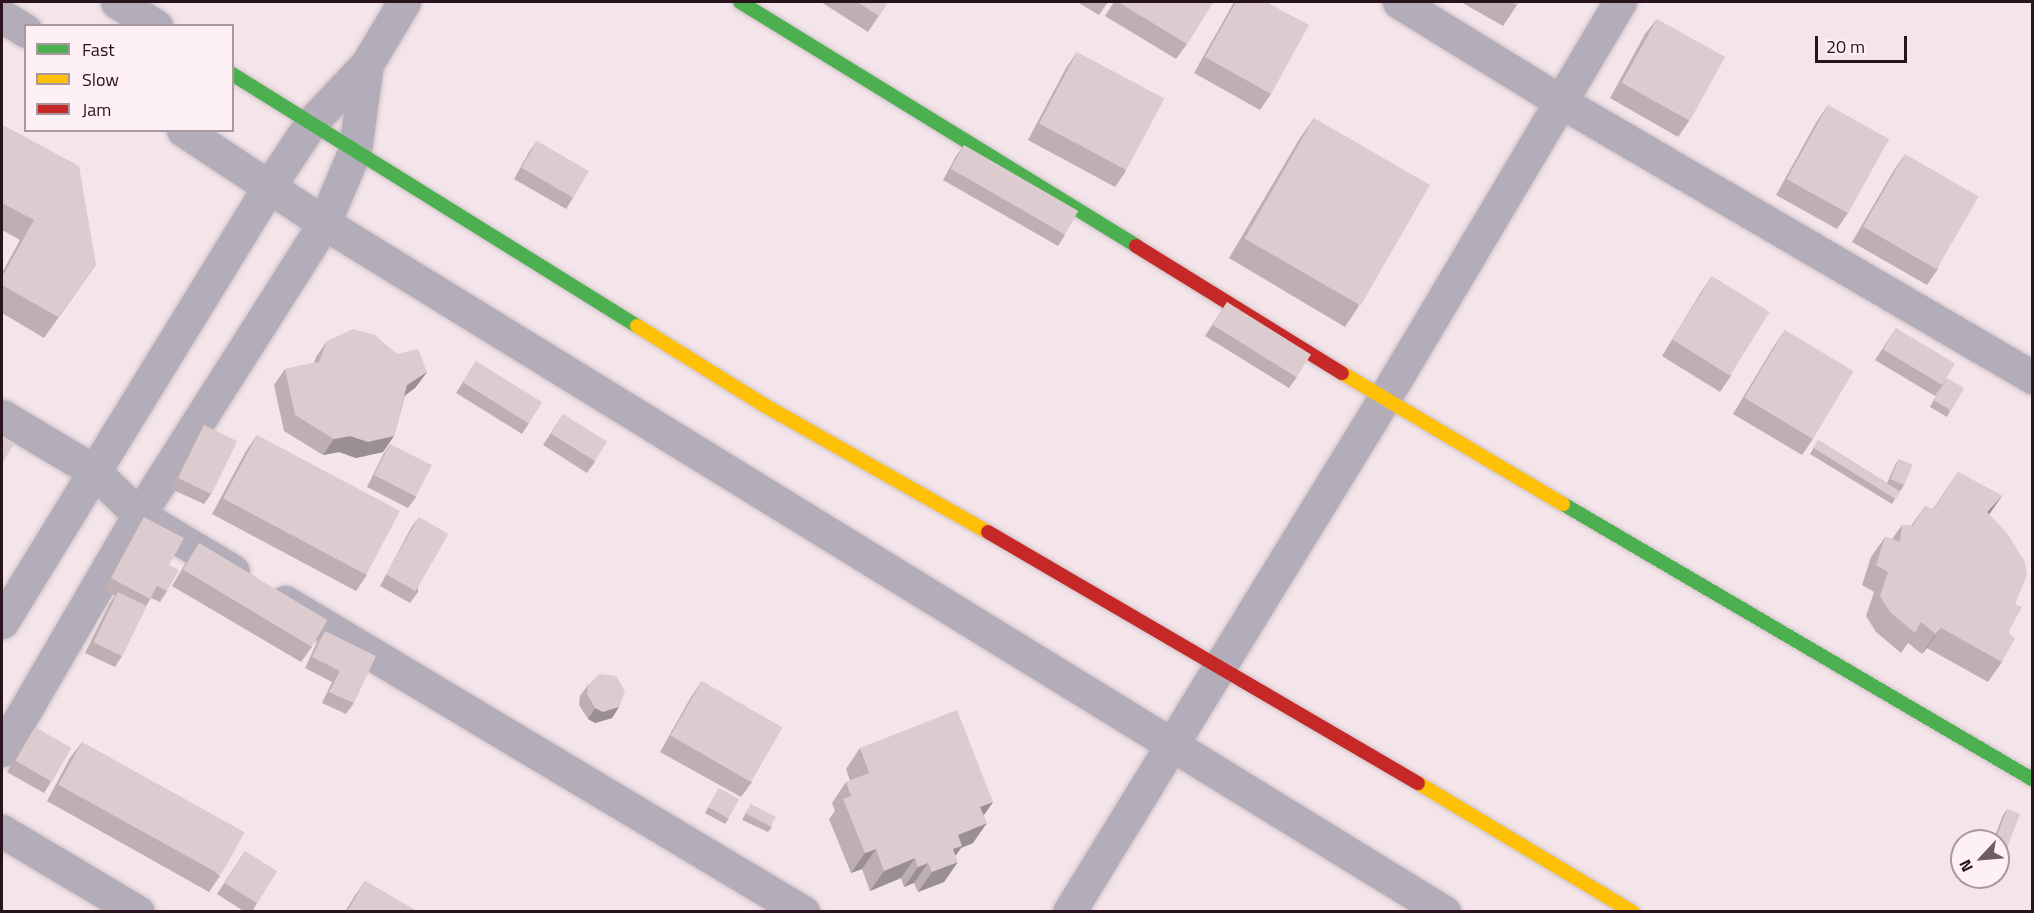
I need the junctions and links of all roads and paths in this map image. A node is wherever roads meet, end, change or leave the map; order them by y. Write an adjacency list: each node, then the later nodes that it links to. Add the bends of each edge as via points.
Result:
1 (117, 2): 7 (street)
2 (404, 2): 9 (street)
3 (740, 2): 18 (street)
4 (1399, 2): 11 (street)
5 (1620, 2): 11 (street)
6 (2, 16): 8 (street)
7 (153, 24)
8 (24, 31)
9 (367, 64): 12 (street); 14 (street)
10 (234, 75): 12 (street)
11 (1558, 100): 17 (street); 18 (street)
12 (311, 123): 14 (street); 15 (street)
13 (186, 132): 15 (street)
14 (355, 150): 16 (street); 23 (street, via 765,405)
15 (270, 185): 16 (street); 20 (street)
16 (324, 223): 21 (street); 24 (street)
17 (2032, 377)
18 (1384, 399): 23 (street); 26 (street)
19 (2, 416): 20 (street)
20 (94, 471): 21 (street); 22 (street)
21 (139, 515): 25 (street); 29 (street)
22 (2, 622)
23 (1220, 664): 24 (street); 32 (street)
24 (1170, 747): 30 (street); 31 (street)
25 (2, 750)
26 (2032, 779)
27 (2, 831): 28 (street)
28 (138, 912)
29 (803, 912)
30 (1069, 912)
31 (1444, 912)
32 (1633, 912)

